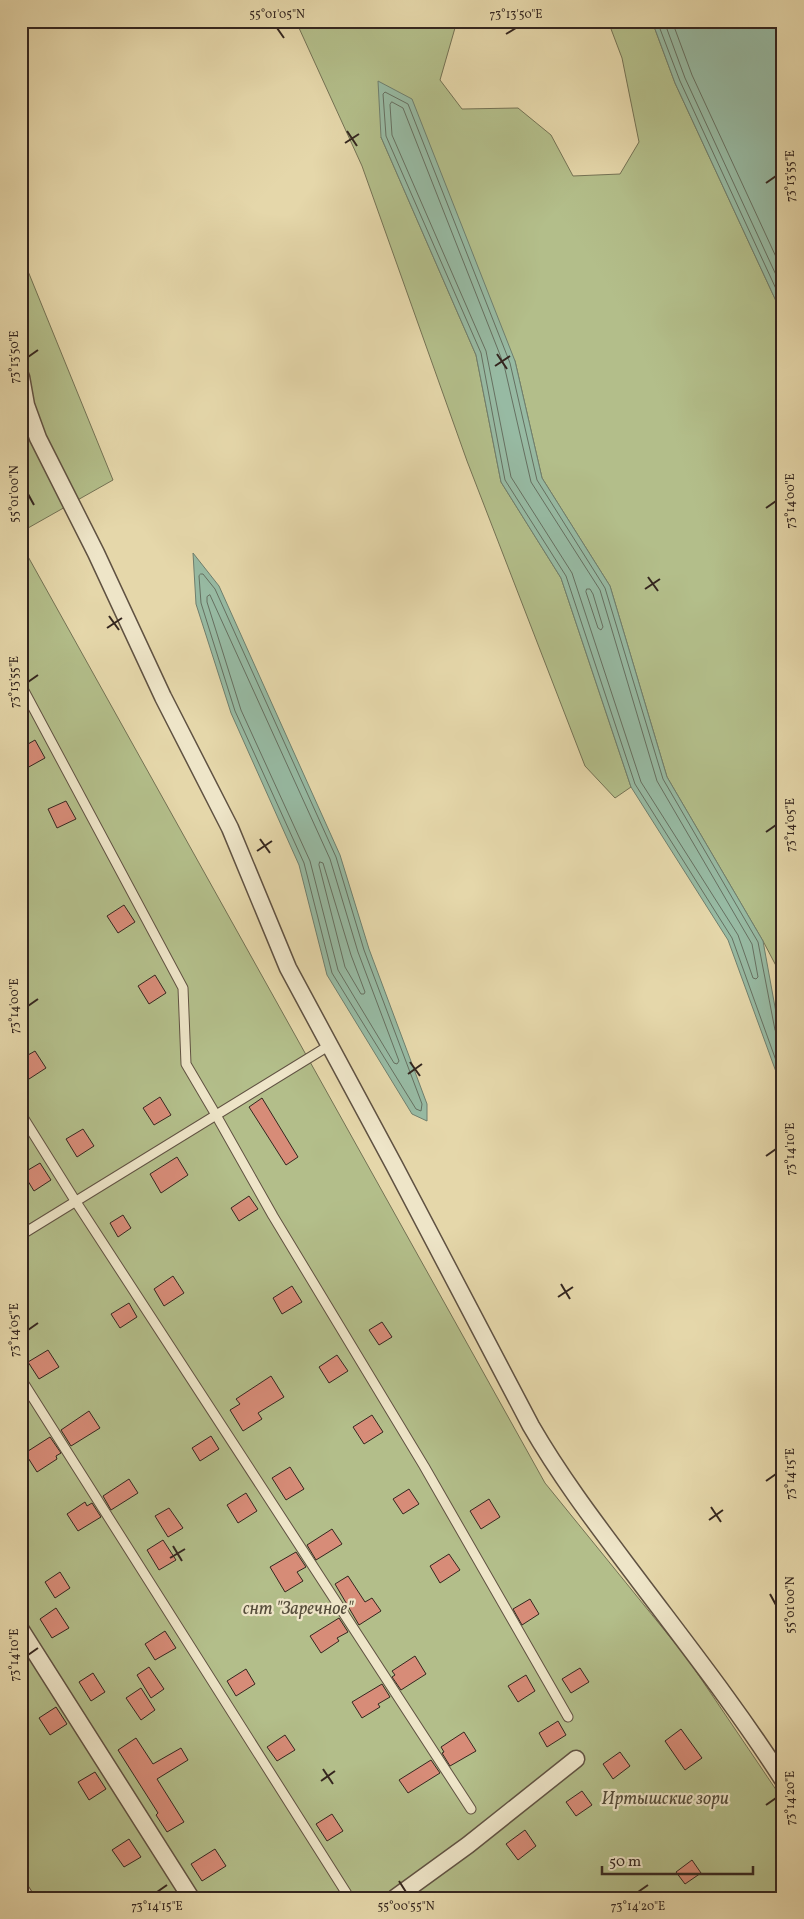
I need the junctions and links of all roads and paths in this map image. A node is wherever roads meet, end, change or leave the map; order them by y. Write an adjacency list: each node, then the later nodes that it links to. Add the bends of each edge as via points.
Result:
1 (21, 377): 3 (street, via 38,438 230,828 288,968)
2 (21, 685): 5 (lane, via 182,988 186,1064)
3 (330, 1045): 5 (lane); 12 (street, via 552,1463 706,1670)
4 (21, 1114): 6 (lane)
5 (216, 1114): 6 (lane); 10 (lane)
6 (76, 1202): 7 (lane); 13 (lane)
7 (21, 1235)
8 (21, 1379): 15 (lane)
9 (21, 1630): 17 (street)
10 (568, 1717)
11 (576, 1759): 18 (street)
12 (783, 1780)
13 (470, 1809)
14 (21, 1884): 16 (lane)
15 (347, 1894)
16 (30, 1898)
17 (191, 1898)
18 (395, 1898)

